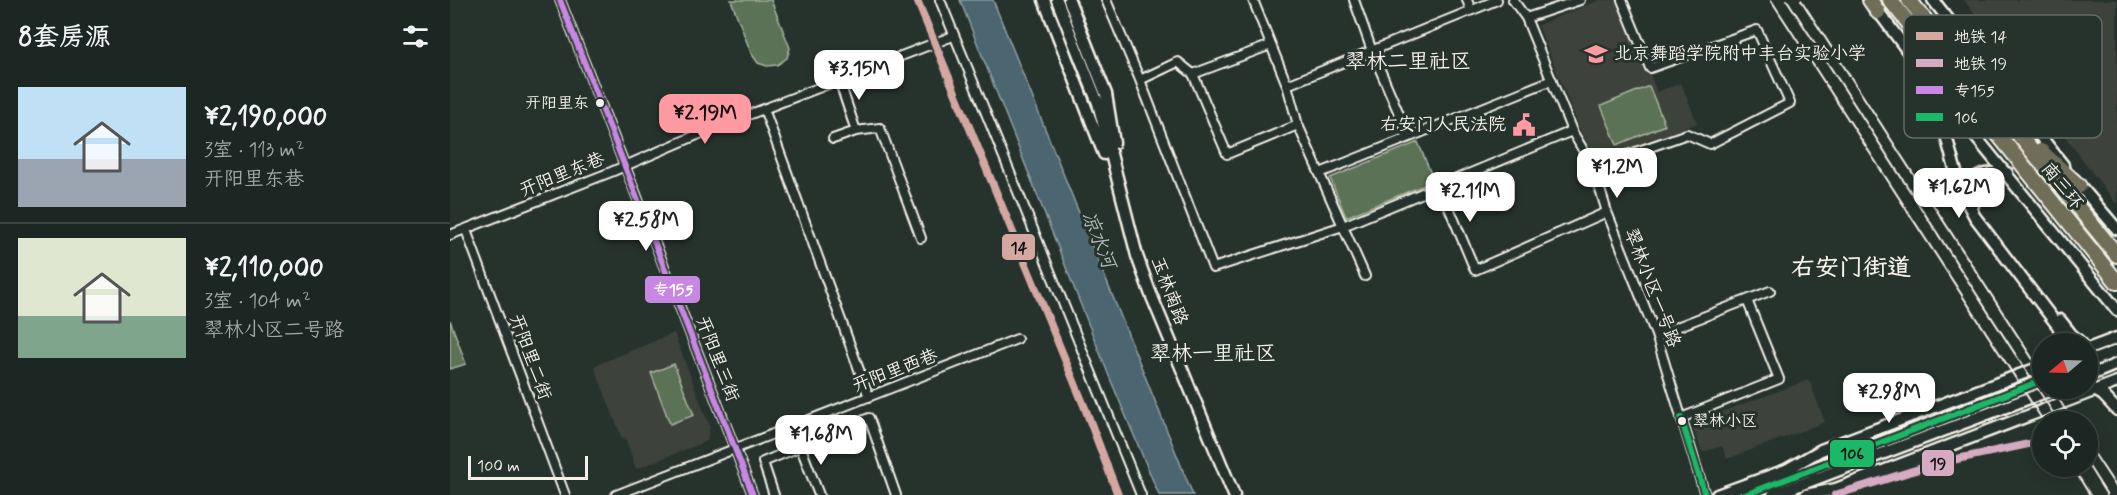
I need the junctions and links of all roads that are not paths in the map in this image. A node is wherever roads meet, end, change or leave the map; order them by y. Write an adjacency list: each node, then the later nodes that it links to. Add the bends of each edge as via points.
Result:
1 (560, 0): 46 (street, 开阳里三街)
2 (940, 0): 25 (street)
3 (1044, 0): 52 (main road, 玉林南路)
4 (1056, 0): 52 (main road, 玉林南路, via 1098,103)
5 (1069, 0): 52 (main road, 玉林南路, via 1106,94)
6 (1106, 0): 31 (street)
7 (1253, 0): 26 (street)
8 (1354, 0): 28 (street)
9 (1467, 0): 19 (street)
10 (1497, 0): 19 (street)
11 (1513, 0): 24 (street, 翠林小区一号路)
12 (1580, 0): 24 (street)
13 (1622, 0): 47 (street, via 1650,68 1756,30 1790,103 1710,144 1687,134)
14 (1890, 0): 23 (highway, 南三环)
15 (1909, 0): 20 (highway, 南三环)
16 (1917, 0): 21 (highway)
17 (1933, 0): 22 (main road)
18 (1873, 4): 27 (main road)
19 (1471, 10): 28 (street)
20 (1921, 15)
21 (1927, 15)
22 (1945, 15)
23 (1904, 17)
24 (1527, 18): 32 (street, 翠林小区一号路)
25 (953, 36): 30 (street, 开阳里东巷); 95 (street)
26 (1271, 45): 29 (street); 33 (street)
27 (1904, 46)
28 (1372, 51): 33 (street); 38 (street)
29 (1193, 74): 31 (street, via 1178,62); 35 (street, via 1227,154)
30 (839, 80): 34 (street, 开阳里东巷); 36 (street)
31 (1140, 80): 54 (street, via 1213,268)
32 (1552, 80): 37 (street, 翠林小区一号路); 38 (street)
33 (1287, 85): 35 (street)
34 (764, 109): 46 (street, 开阳里东巷); 81 (street)
35 (1298, 125): 48 (street)
36 (856, 131): 45 (street); 58 (street, via 880,128)
37 (1572, 131): 47 (street, 翠林小区一号路); 50 (street)
38 (1409, 137): 48 (street)
39 (1947, 138): 65 (main road, via 1964,199)
40 (1978, 138): 49 (main road)
41 (2001, 138): 61 (highway, 南三环)
42 (2021, 138): 59 (highway, 南三环)
43 (2027, 138): 51 (highway)
44 (2041, 138): 51 (main road)
45 (833, 139)
46 (624, 166): 56 (street, 开阳里东巷); 88 (street, 开阳里三街)
47 (1593, 167): 53 (street, 翠林小区一号路)
48 (1320, 173): 54 (street)
49 (2007, 173): 64 (main road); 66 (main road, via 1979,175 1969,192 1972,203)
50 (1440, 186): 53 (street, via 1475,270); 54 (street)
51 (2079, 186): 55 (main road)
52 (1120, 196): 96 (main road, 玉林南路, via 1150,292)
53 (1607, 213): 67 (street, 翠林小区一号路)
54 (1343, 226): 60 (street)
55 (2117, 229)
56 (466, 230): 57 (street, 开阳里东巷); 89 (street, 开阳里二街)
57 (450, 235)
58 (921, 238)
59 (2117, 255)
60 (1365, 276)
61 (2117, 282)
62 (1770, 291): 63 (street)
63 (1747, 300): 67 (street); 85 (street, via 1779,379)
64 (2117, 310)
65 (2061, 333)
66 (2069, 333)
67 (1656, 335): 85 (street, 翠林小区一号路)
68 (2117, 338): 70 (main road)
69 (1017, 339): 81 (street, 开阳里西巷)
70 (2098, 345)
71 (2098, 351): 72 (main road)
72 (2113, 353): 73 (main road)
73 (2098, 358)
74 (2117, 364): 76 (main road)
75 (2032, 370): 98 (main road, via 1821,450 1786,470)
76 (2098, 372)
77 (2117, 382): 79 (main road)
78 (2032, 384): 99 (main road)
79 (2098, 386)
80 (2098, 392): 84 (main road)
81 (869, 397): 86 (street, 开阳里西巷)
82 (2032, 397): 100 (main road)
83 (2063, 399): 101 (main road, via 1836,489)
84 (2117, 410)
85 (1681, 418): 97 (street, 翠林小区一号路)
86 (793, 427): 87 (street); 88 (street, 开阳里西巷)
87 (800, 445): 92 (street, via 763,462); 93 (street); 94 (street, via 869,418)
88 (736, 449): 90 (street, 开阳里西巷); 91 (street, 开阳里三街)
89 (565, 495)
90 (616, 495)
91 (753, 495)
92 (774, 495)
93 (819, 495)
94 (896, 495)
95 (1141, 495)
96 (1234, 495)
97 (1705, 495)
98 (1717, 495)
99 (1745, 495)
100 (1773, 495)
101 (1806, 495)

